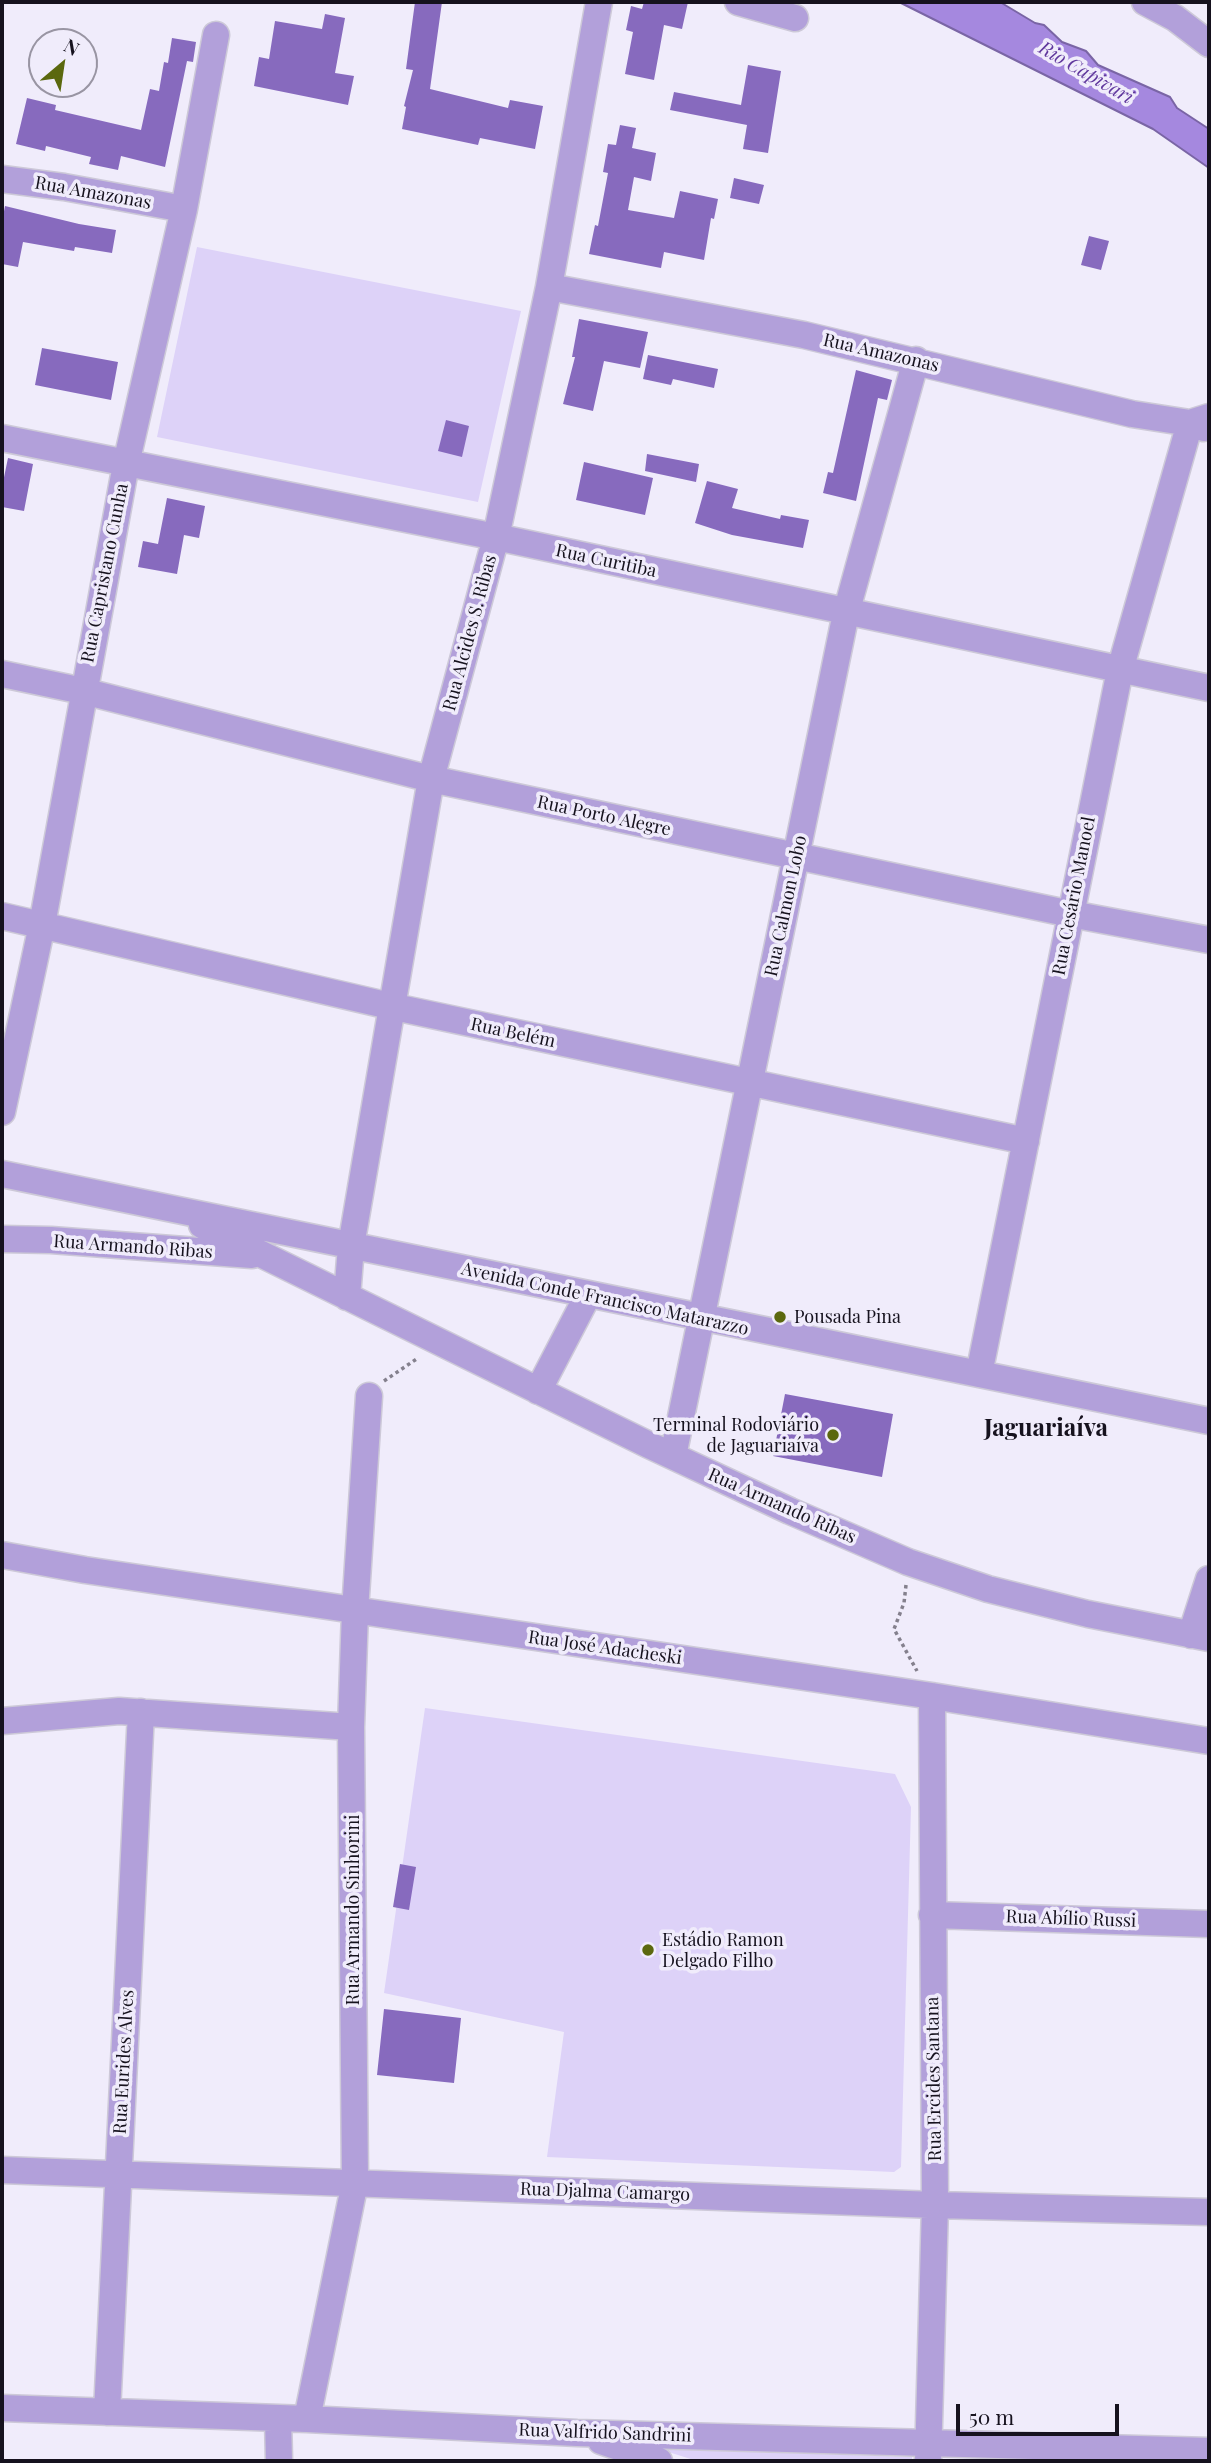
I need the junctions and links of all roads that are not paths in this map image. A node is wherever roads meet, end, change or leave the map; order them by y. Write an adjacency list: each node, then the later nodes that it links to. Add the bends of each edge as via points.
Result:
1 (738, 2): 4 (street)
2 (1144, 2): 6 (street)
3 (596, 11): 9 (street, Rua Alcides S. Ribas)
4 (795, 18)
5 (216, 35): 8 (street, Rua Capristano Cunha)
6 (1209, 44)
7 (2, 179): 8 (street, Rua Amazonas)
8 (184, 209): 13 (street, Rua Capristano Cunha)
9 (550, 287): 10 (street, Rua Amazonas); 14 (street, Rua Alcides S. Ribas)
10 (916, 360): 11 (street, Rua Amazonas, via 1132,414); 15 (street, Rua Calmon Lobo)
11 (1203, 423): 16 (street, Rua Cesário Manoel)
12 (2, 438): 13 (street, Rua Curitiba)
13 (126, 464): 14 (street, Rua Curitiba); 19 (street, Rua Capristano Cunha)
14 (496, 537): 15 (street, Rua Curitiba); 20 (street, Rua Alcides S. Ribas)
15 (846, 613): 16 (street, Rua Curitiba); 21 (street, Rua Calmon Lobo)
16 (1120, 670): 18 (street, Rua Curitiba); 22 (street, Rua Cesário Manoel)
17 (2, 674): 19 (street, Rua Porto Alegre)
18 (1209, 688)
19 (83, 691): 20 (street, Rua Porto Alegre); 24 (street, Rua Capristano Cunha)
20 (431, 779): 21 (street, Rua Porto Alegre); 26 (street, Rua Alcides S. Ribas)
21 (797, 856): 22 (street, Rua Porto Alegre); 27 (street, Rua Calmon Lobo)
22 (1071, 914): 25 (street, Rua Porto Alegre); 29 (street, Rua Cesário Manoel)
23 (2, 916): 24 (street, Rua Belém)
24 (42, 925): 26 (street, Rua Belém); 28 (street, Rua Capristano Cunha)
25 (1209, 940)
26 (390, 1006): 27 (street, Rua Belém); 33 (street, Rua Alcides S. Ribas)
27 (750, 1083): 29 (street, Rua Belém); 37 (street, Rua Calmon Lobo)
28 (2, 1112)
29 (1026, 1141): 38 (street, Rua Cesário Manoel)
30 (2, 1174): 31 (street, Avenida Conde Francisco Matarazzo)
31 (167, 1208): 33 (street, Avenida Conde Francisco Matarazzo); 34 (street, Rua Armando Ribas)
32 (2, 1239): 34 (street, Rua Armando Ribas)
33 (351, 1246): 35 (street, Avenida Conde Francisco Matarazzo); 36 (street, Rua Alcides S. Ribas)
34 (265, 1256): 36 (street, Rua Armando Ribas)
35 (588, 1295): 37 (street, Avenida Conde Francisco Matarazzo); 39 (street)
36 (347, 1297): 39 (street, Rua Armando Ribas)
37 (702, 1319): 38 (street, Avenida Conde Francisco Matarazzo); 42 (street, Rua Calmon Lobo)
38 (979, 1374): 41 (street, Avenida Conde Francisco Matarazzo)
39 (538, 1391): 42 (street, Rua Armando Ribas)
40 (369, 1396): 45 (street, Rua Armando Sinhorini)
41 (1209, 1421)
42 (673, 1456): 46 (street, Rua Armando Ribas, via 908,1562 988,1589)
43 (2, 1555): 45 (street, Rua José Adacheski)
44 (1209, 1578): 46 (street)
45 (355, 1611): 47 (street, Rua José Adacheski); 50 (street, Rua Armando Sinhorini)
46 (1200, 1637)
47 (932, 1696): 51 (street, Rua José Adacheski); 52 (street, Rua Ercides Santana)
48 (4, 1711): 49 (street)
49 (141, 1713): 50 (street); 55 (street, Rua Eurides Alves)
50 (351, 1727): 56 (street, Rua Armando Sinhorini)
51 (1209, 1741)
52 (932, 1915): 53 (street, Rua Abílio Russi); 57 (street, Rua Ercides Santana)
53 (1209, 1924)
54 (2, 2170): 55 (street, Rua Djalma Camargo)
55 (119, 2174): 56 (street, Rua Djalma Camargo); 60 (street, Rua Eurides Alves)
56 (355, 2182): 57 (street, Rua Djalma Camargo); 62 (street, Rua Armando Sinhorini)
57 (935, 2205): 58 (street, Rua Djalma Camargo); 64 (street, Rua Ercides Santana)
58 (1209, 2212)
59 (2, 2409): 60 (street, Rua Valfrido Sandrini)
60 (107, 2412): 61 (street, Rua Valfrido Sandrini)
61 (278, 2418): 62 (street, Rua Valfrido Sandrini); 66 (street)
62 (307, 2419): 63 (street, Rua Valfrido Sandrini)
63 (577, 2433): 64 (street, Rua Valfrido Sandrini); 67 (street)
64 (928, 2451): 65 (street, Rua Valfrido Sandrini)
65 (1209, 2451)
66 (279, 2461)
67 (659, 2461)

